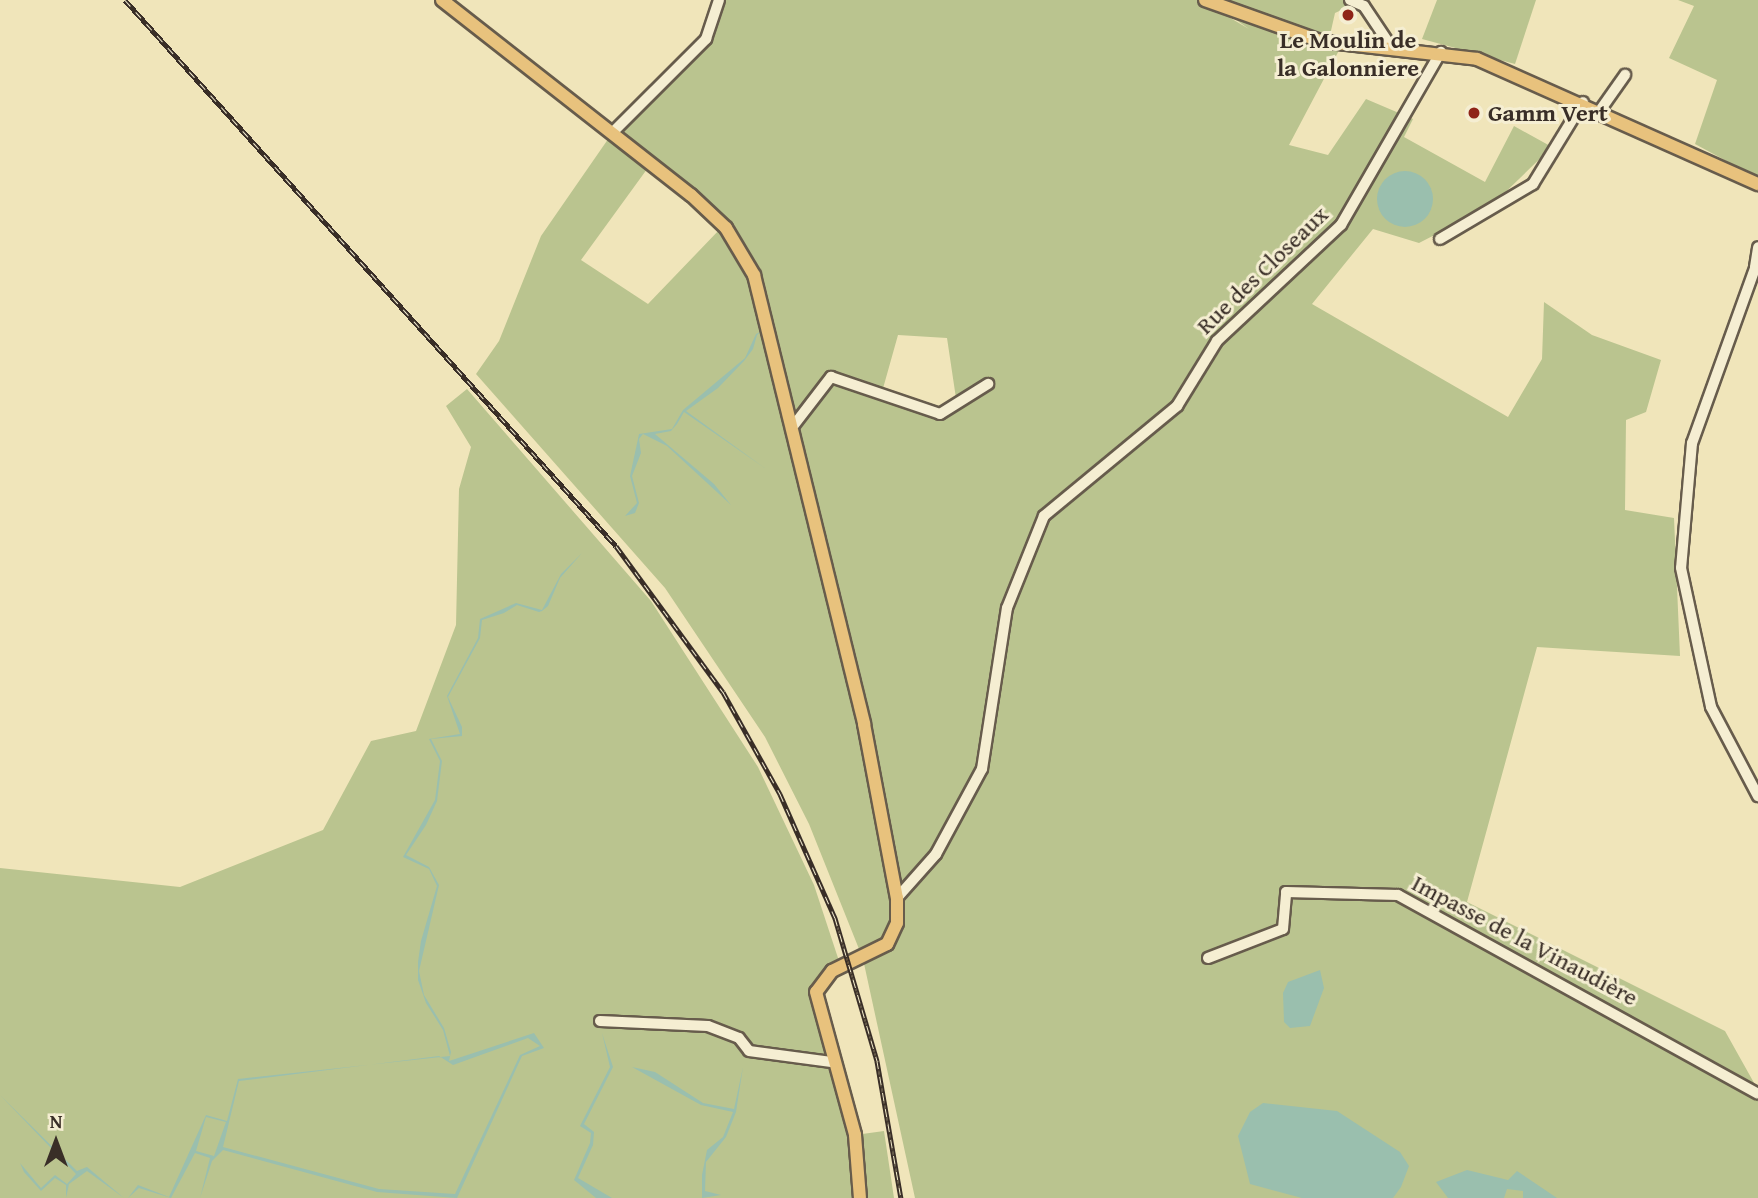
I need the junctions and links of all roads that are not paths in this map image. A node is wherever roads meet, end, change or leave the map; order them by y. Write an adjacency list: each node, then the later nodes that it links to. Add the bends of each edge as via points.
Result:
1 (442, 0): 10 (main road)
2 (719, 0): 10 (street, via 706,39)
3 (1205, 0): 5 (main road, via 1295,35)
4 (1350, 0): 5 (street, via 1364,6)
5 (1392, 48): 6 (main road)
6 (1441, 52): 8 (main road, via 1522,74); 18 (street, Rue des Closeaux, via 1341,225 1217,341 1177,406 1044,516 1007,608 982,769 936,854)
7 (1625, 75): 9 (street)
8 (1583, 102): 9 (main road); 12 (street, via 1533,184)
9 (1601, 109): 11 (main road)
10 (614, 132): 16 (main road, via 726,228 754,275)
11 (1758, 184)
12 (1440, 239)
13 (1758, 247): 14 (street)
14 (1756, 264): 17 (street, via 1692,443 1681,568 1711,707)
15 (988, 384): 16 (street, via 940,414 831,377)
16 (794, 425): 18 (main road)
17 (1758, 796)
18 (897, 898): 21 (main road, via 892,936 880,951 826,975 816,992)
19 (1208, 958): 22 (street, Impasse de la Vinaudière, via 1283,929 1286,892 1398,895)
20 (600, 1021): 21 (street, via 708,1026 739,1038 749,1051)
21 (831, 1062): 23 (main road, via 855,1135)
22 (1758, 1094)
23 (860, 1198)

